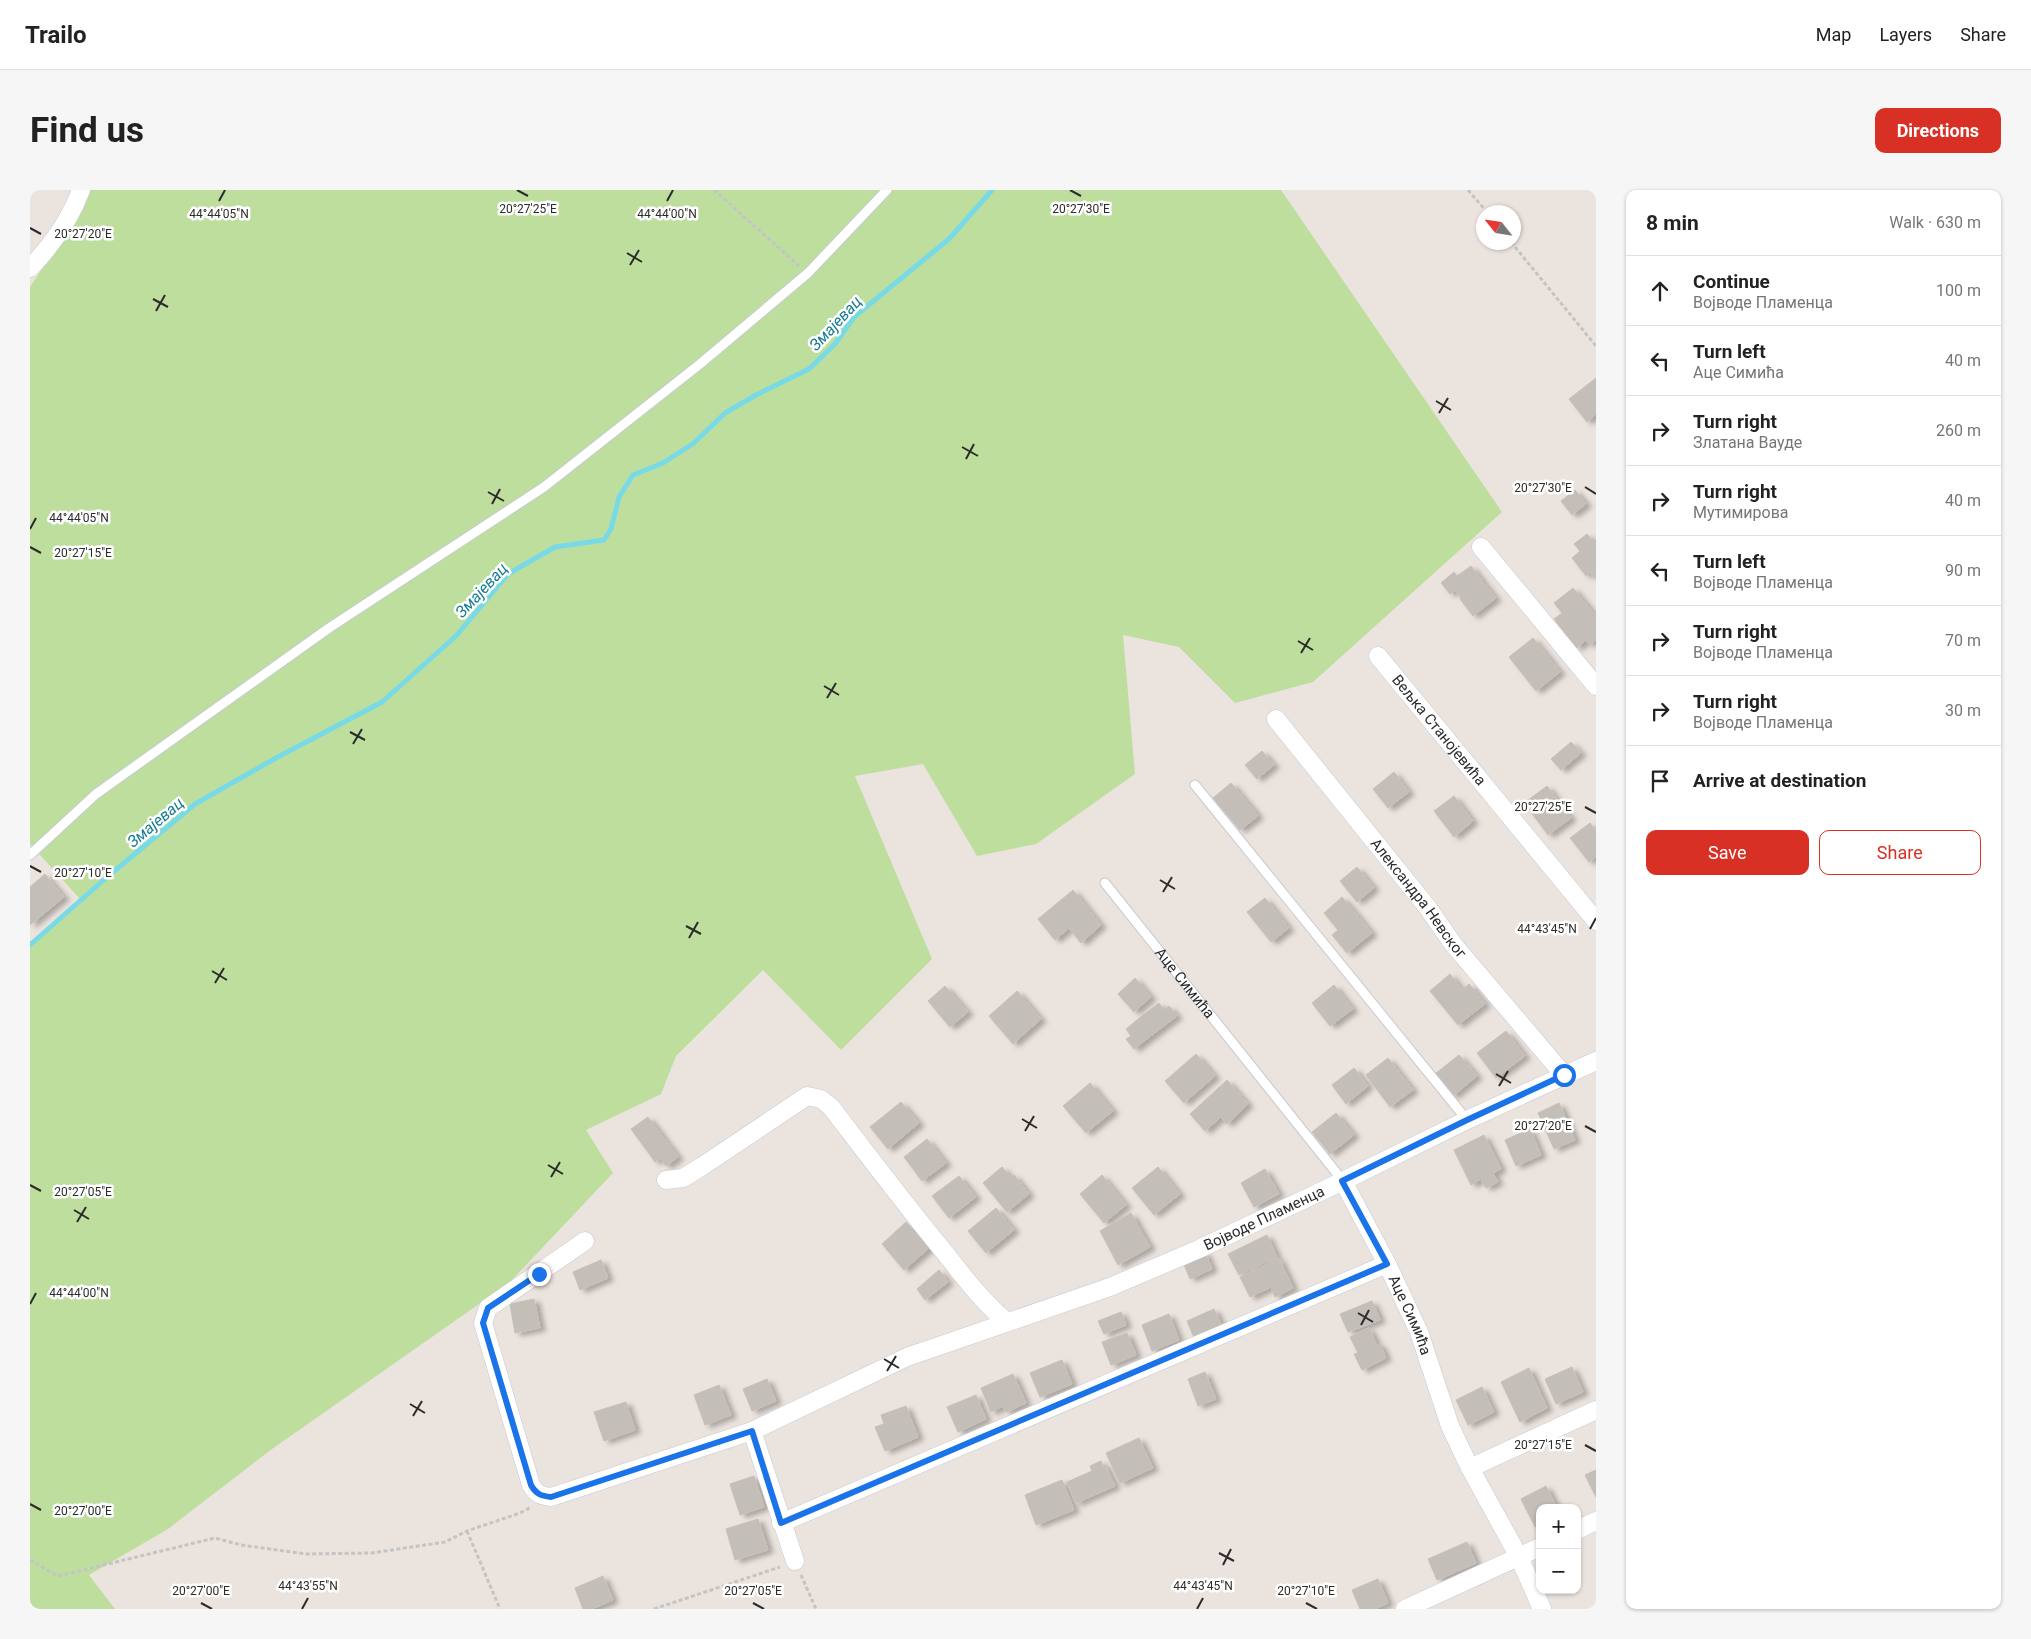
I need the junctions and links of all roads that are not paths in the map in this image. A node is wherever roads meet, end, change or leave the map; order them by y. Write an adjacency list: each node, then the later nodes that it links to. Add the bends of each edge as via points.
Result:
1 (81, 190): 3 (street, via 56,238)
2 (887, 190): 9 (lane, via 808,273 700,364 544,487 329,628 104,788)
3 (30, 268)
4 (1481, 547): 6 (street)
5 (1378, 656): 11 (street, Вељка Станојевића)
6 (1596, 686)
7 (1276, 719): 13 (street, Александра Невског, via 1428,908 1453,944)
8 (1195, 785): 14 (lane)
9 (30, 855)
10 (1105, 882): 16 (lane, Аце Симића)
11 (1596, 921)
12 (1596, 1061): 13 (street, Војводе Пламенца)
13 (1564, 1075): 14 (street, Војводе Пламенца)
14 (1467, 1120): 16 (street, Војводе Пламенца)
15 (666, 1180): 19 (street, via 683,1178 795,1103 814,1096 831,1107 906,1205)
16 (1342, 1181): 18 (street, Аце Симића); 19 (street, Војводе Пламенца, via 1110,1287)
17 (585, 1241): 21 (street, Војводе Пламенца, via 488,1308 483,1323 535,1492 551,1497)
18 (1387, 1264): 22 (street, Аце Симића, via 1419,1332 1450,1426); 24 (street)
19 (1006, 1322): 21 (street, Војводе Пламенца, via 908,1357)
20 (1596, 1410): 22 (street)
21 (752, 1431): 24 (street)
22 (1470, 1468): 27 (street, Аце Симића)
23 (1596, 1521): 25 (street)
24 (781, 1523): 28 (street)
25 (1581, 1528)
26 (1536, 1549): 27 (street)
27 (1519, 1557): 29 (street); 30 (street, Аце Симића)
28 (795, 1561)
29 (1405, 1609)
30 (1542, 1609)

